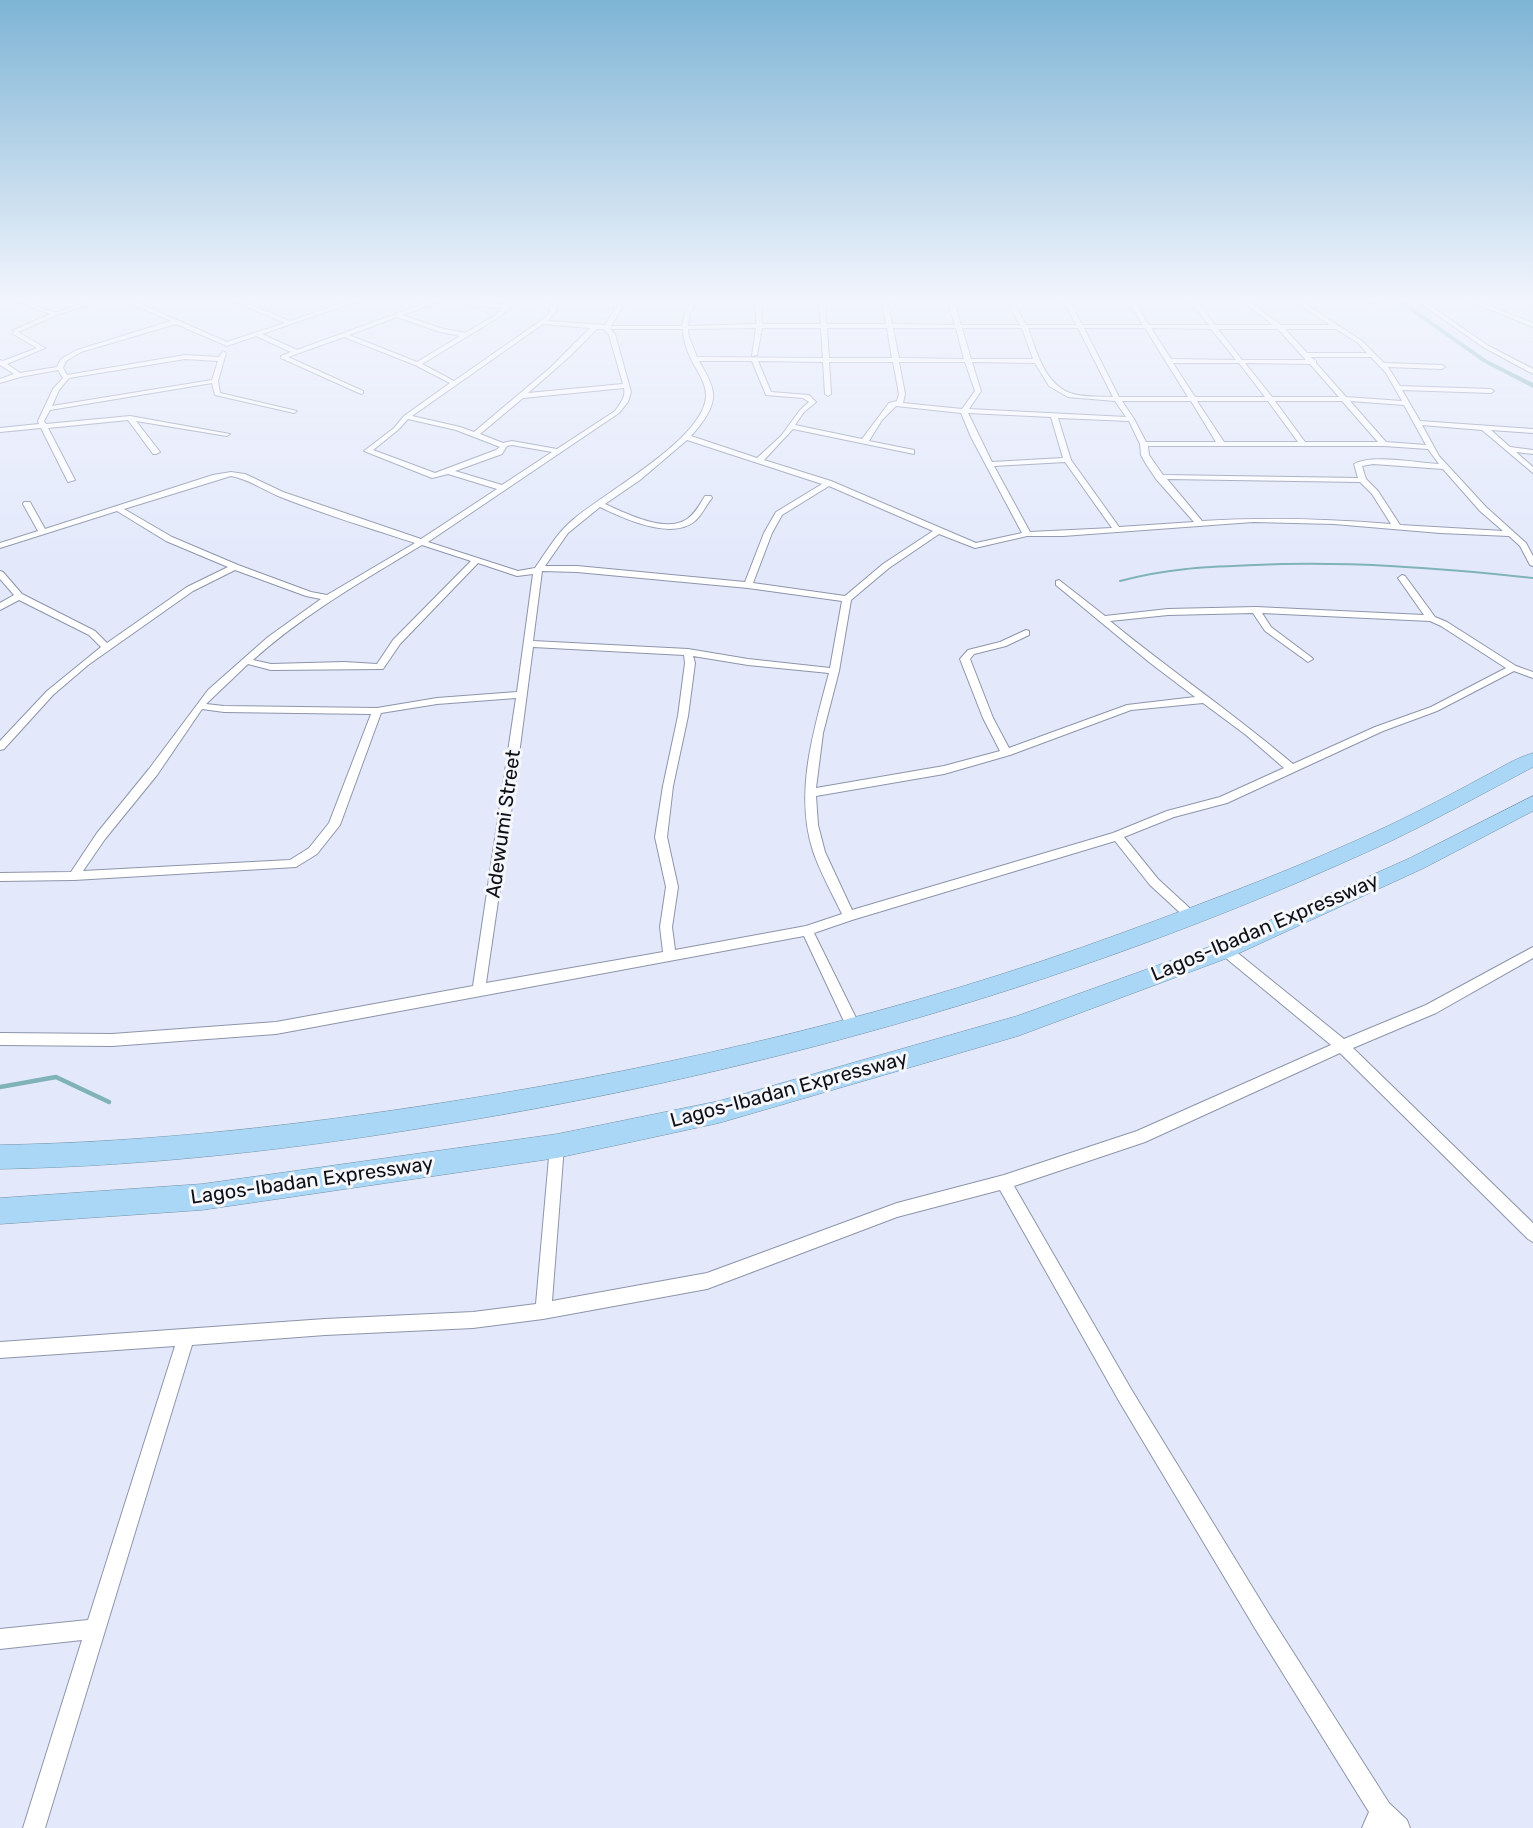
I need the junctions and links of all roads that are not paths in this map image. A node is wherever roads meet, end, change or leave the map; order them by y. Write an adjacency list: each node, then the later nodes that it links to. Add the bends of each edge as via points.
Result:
1 (60, 385): 29 (street)
2 (189, 385): 29 (street)
3 (216, 385): 30 (street, via 221,396)
4 (346, 385): 20 (street)
5 (449, 385): 33 (street)
6 (532, 385): 22 (street)
7 (708, 385): 44 (street, Adewumi Street, via 709,402 699,423)
8 (765, 385): 38 (street, via 768,394 809,397 813,402)
9 (828, 385): 21 (street)
10 (900, 385): 28 (street, via 900,402)
11 (976, 385): 31 (street, via 978,391)
12 (1052, 385): 23 (street, via 1070,396)
13 (1110, 385): 23 (street)
14 (1184, 385): 24 (street)
15 (1260, 385): 25 (street)
16 (1333, 385): 26 (street)
17 (625, 386): 22 (street); 53 (street, via 625,402 617,412)
18 (1397, 388): 19 (street); 27 (street)
19 (1491, 391)
20 (361, 392)
21 (828, 394)
22 (518, 396): 43 (street)
23 (1117, 399): 24 (street); 35 (street)
24 (1194, 399): 25 (street); 50 (street)
25 (1271, 399): 26 (street); 47 (street)
26 (1344, 399): 27 (street); 48 (street)
27 (1405, 403): 36 (street)
28 (891, 404): 31 (street); 45 (street)
29 (49, 408): 37 (street)
30 (294, 411)
31 (964, 411): 32 (street); 59 (street)
32 (1054, 416): 35 (street); 57 (street)
33 (406, 417): 43 (street); 62 (street, via 368,451 427,475)
34 (130, 418): 37 (street); 42 (street); 54 (street)
35 (1131, 419): 46 (street)
36 (1416, 423): 39 (street); 51 (street)
37 (42, 425): 40 (street); 64 (street)
38 (790, 426): 45 (street); 58 (street)
39 (1483, 427): 41 (street); 52 (street)
40 (0, 430)
41 (1533, 431)
42 (227, 434)
43 (475, 435): 49 (street)
44 (686, 437): 58 (street); 70 (street, Adewumi Street)
45 (865, 441): 55 (street)
46 (1143, 444): 50 (street); 63 (street, via 1145,455)
47 (1303, 444): 48 (street); 50 (street)
48 (1384, 444): 51 (street)
49 (502, 445): 53 (street, via 512,443); 62 (street, via 499,452)
50 (1222, 445)
51 (1429, 447): 60 (street)
52 (1507, 449): 56 (street); 61 (street)
53 (559, 451): 67 (street)
54 (156, 452)
55 (911, 452)
56 (1533, 452)
57 (1067, 460): 59 (street); 74 (street)
58 (760, 461): 66 (street)
59 (990, 464): 77 (street)
60 (1445, 467): 65 (street, via 1362,462 1358,464); 78 (street)
61 (1533, 471)
62 (451, 472): 67 (street)
63 (1160, 477): 65 (street); 72 (street)
64 (71, 480)
65 (1362, 480): 73 (street)
66 (828, 483): 75 (street); 90 (street, via 779,514)
67 (503, 488): 79 (street)
68 (708, 498): 70 (street, via 692,520 677,525 633,520)
69 (27, 504): 76 (street)
70 (599, 504): 86 (street, Adewumi Street, via 565,531)
71 (119, 509): 76 (street); 79 (street, via 231,474); 85 (street, via 169,539)
72 (1200, 524): 73 (street, via 1253,520); 74 (street)
73 (1397, 527): 78 (street)
74 (1117, 530): 77 (street)
75 (938, 531): 77 (street, via 975,546); 93 (street, via 886,566)
76 (43, 532): 82 (street)
77 (1027, 534)
78 (1510, 534): 80 (street)
79 (422, 542): 83 (street); 92 (street)
80 (1522, 545): 81 (street); 84 (street)
81 (1533, 545)
82 (0, 546)
83 (476, 560): 86 (street, via 518,573); 103 (street, via 403,634 380,667 271,667)
84 (1533, 562)
85 (235, 567): 92 (street); 100 (street, via 190,589)
86 (538, 570): 90 (street, via 576,569); 99 (street, Adewumi Street)
87 (0, 574): 91 (street)
88 (1401, 579): 97 (street)
89 (1059, 583): 96 (street)
90 (748, 585): 93 (street)
91 (19, 596): 94 (street); 100 (street, via 92,633)
92 (328, 598): 103 (street)
93 (847, 599): 105 (street)
94 (0, 607)
95 (1256, 610): 96 (street, via 1168,612); 97 (street); 102 (street, via 1268,629)
96 (1104, 619): 108 (street)
97 (1432, 619): 104 (street)
98 (1026, 633): 112 (street, via 971,652 965,659)
99 (530, 644): 101 (street); 107 (street, Adewumi Street)
100 (106, 647): 111 (street, via 50,693)
101 (688, 652): 105 (street); 125 (street, via 683,716 661,837 672,886 666,927)
102 (1308, 660)
103 (247, 661): 109 (street)
104 (1513, 668): 106 (street); 114 (street, via 1434,709)
105 (834, 671): 115 (street, via 818,733)
106 (1533, 675)
107 (521, 695): 110 (street, via 436,701); 126 (street, Adewumi Street)
108 (1207, 699): 112 (street, via 1130,707); 114 (street)
109 (199, 706): 110 (street); 118 (street)
110 (376, 711): 118 (street, via 334,825 303,860 277,866)
111 (0, 747)
112 (1006, 753): 115 (street, via 944,771)
113 (1533, 759): 121 (highway, Lagos-Ibadan Expressway, via 1364,845)
114 (1291, 768): 117 (street, via 1223,800 1172,814)
115 (810, 793): 120 (street, via 819,852)
116 (1533, 803): 123 (highway, Lagos-Ibadan Expressway, via 1417,863)
117 (1117, 836): 120 (street); 121 (street, via 1154,882)
118 (74, 876): 119 (street)
119 (0, 878)
120 (849, 916): 122 (street)
121 (1192, 917): 127 (highway, Lagos-Ibadan Expressway, via 1006,983)
122 (807, 931): 125 (street); 127 (street)
123 (1225, 950): 129 (street); 130 (highway, Lagos-Ibadan Expressway, via 1018,1026 841,1079 719,1112)
124 (1533, 952): 129 (street, via 1431,1009)
125 (670, 956): 126 (street)
126 (479, 990): 128 (street, via 276,1028 112,1040)
127 (854, 1028): 131 (highway, Lagos-Ibadan Expressway, via 685,1069 476,1110 167,1150)
128 (0, 1039)
129 (1342, 1046): 132 (street, via 1140,1137); 134 (street)
130 (557, 1146): 133 (highway, Lagos-Ibadan Expressway, via 202,1197); 135 (street)
131 (0, 1157)
132 (1004, 1182): 135 (street, via 897,1210 707,1281); 140 (street)
133 (0, 1211)
134 (1533, 1234)
135 (543, 1311): 136 (street, via 473,1320)
136 (186, 1337): 137 (street); 138 (street)
137 (0, 1350)
138 (93, 1629): 139 (street); 141 (street)
139 (0, 1639)
140 (1377, 1819): 142 (street)
141 (34, 1828)
142 (1400, 1828)

